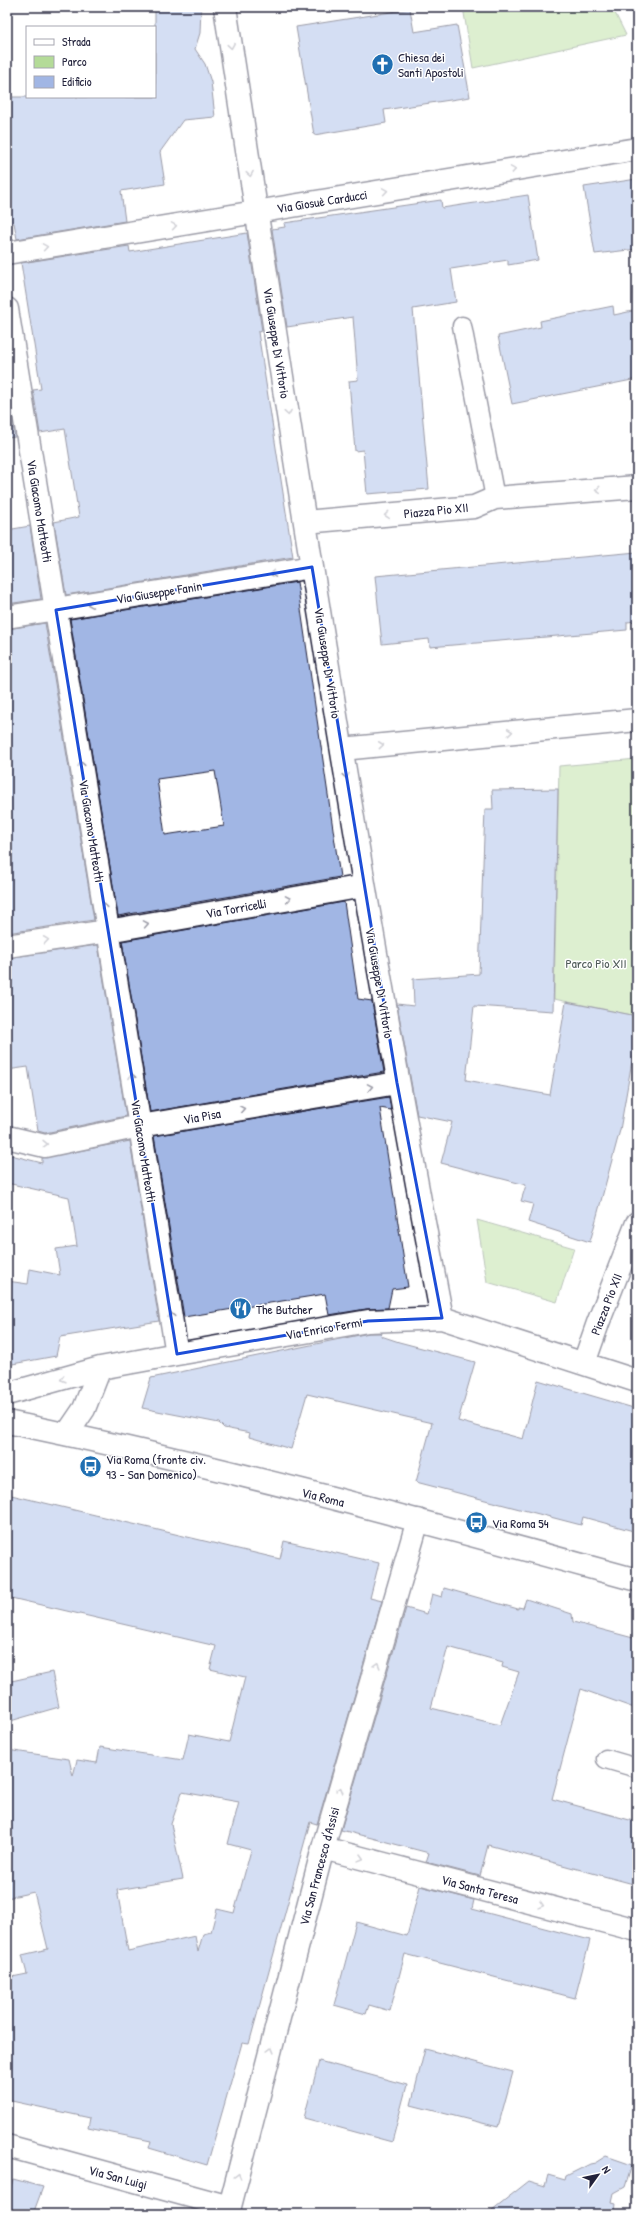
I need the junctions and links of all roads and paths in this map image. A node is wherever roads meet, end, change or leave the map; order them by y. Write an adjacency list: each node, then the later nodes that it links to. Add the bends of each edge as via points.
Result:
1 (225, 7): 3 (street, Via Giuseppe Di Vittorio, one-way to 3)
2 (637, 149): 3 (street, Via Giosuè Carducci, one-way to 2)
3 (256, 212): 4 (street, Via Giosuè Carducci, one-way to 3); 9 (street, Via Giuseppe Di Vittorio, one-way to 9)
4 (7, 254)
5 (7, 309): 11 (street, Via Giacomo Matteotti)
6 (462, 326): 8 (lane)
7 (637, 487): 8 (street, Piazza Pio XII, one-way to 8)
8 (495, 498): 9 (street, Piazza Pio XII, one-way to 9, via 474,506)
9 (305, 522): 10 (street, Via Giuseppe Di Vittorio)
10 (312, 567): 11 (street, Via Giuseppe Fanin, one-way to 11); 14 (street, Via Giuseppe Di Vittorio)
11 (56, 610): 12 (street, Via Giuseppe Fanin); 16 (street, Via Giacomo Matteotti, one-way to 11)
12 (7, 617)
13 (637, 720): 14 (street, one-way to 13)
14 (342, 749): 15 (street, Via Giuseppe Di Vittorio, one-way to 15)
15 (364, 886): 16 (street, Via Torricelli, one-way to 15); 18 (street, Via Giuseppe Di Vittorio)
16 (108, 931): 17 (street, Via Torricelli, one-way to 16); 19 (street, Via Giacomo Matteotti, one-way to 16)
17 (7, 946)
18 (397, 1082): 19 (street, Via Pisa, one-way to 18); 22 (street, Via Giuseppe Di Vittorio)
19 (140, 1126): 20 (street, Via Pisa, one-way to 19, via 45,1146); 23 (street, Via Giacomo Matteotti, one-way to 19)
20 (7, 1138)
21 (637, 1223): 24 (street, Piazza Pio XII)
22 (442, 1318): 23 (street, Via Enrico Fermi, via 368,1321); 24 (street, Via Enrico Fermi)
23 (177, 1354): 25 (street, Via Enrico Fermi)
24 (584, 1363): 26 (street, Via Enrico Fermi)
25 (100, 1368): 27 (street, Via Enrico Fermi, one-way to 27); 29 (street, via 84,1409)
26 (637, 1381)
27 (7, 1394)
28 (7, 1422): 29 (street, Via Roma)
29 (67, 1434): 30 (street, Via Roma)
30 (418, 1520): 31 (street, Via Roma); 34 (street, Via San Francesco d'Assisi, one-way to 30)
31 (637, 1580)
32 (606, 1759): 33 (lane)
33 (637, 1768)
34 (323, 1848): 35 (street, Via Santa Teresa, one-way to 35); 37 (street, Via San Francesco d'Assisi, one-way to 34)
35 (637, 1930)
36 (7, 2146): 37 (street, Via San Luigi)
37 (229, 2211)

